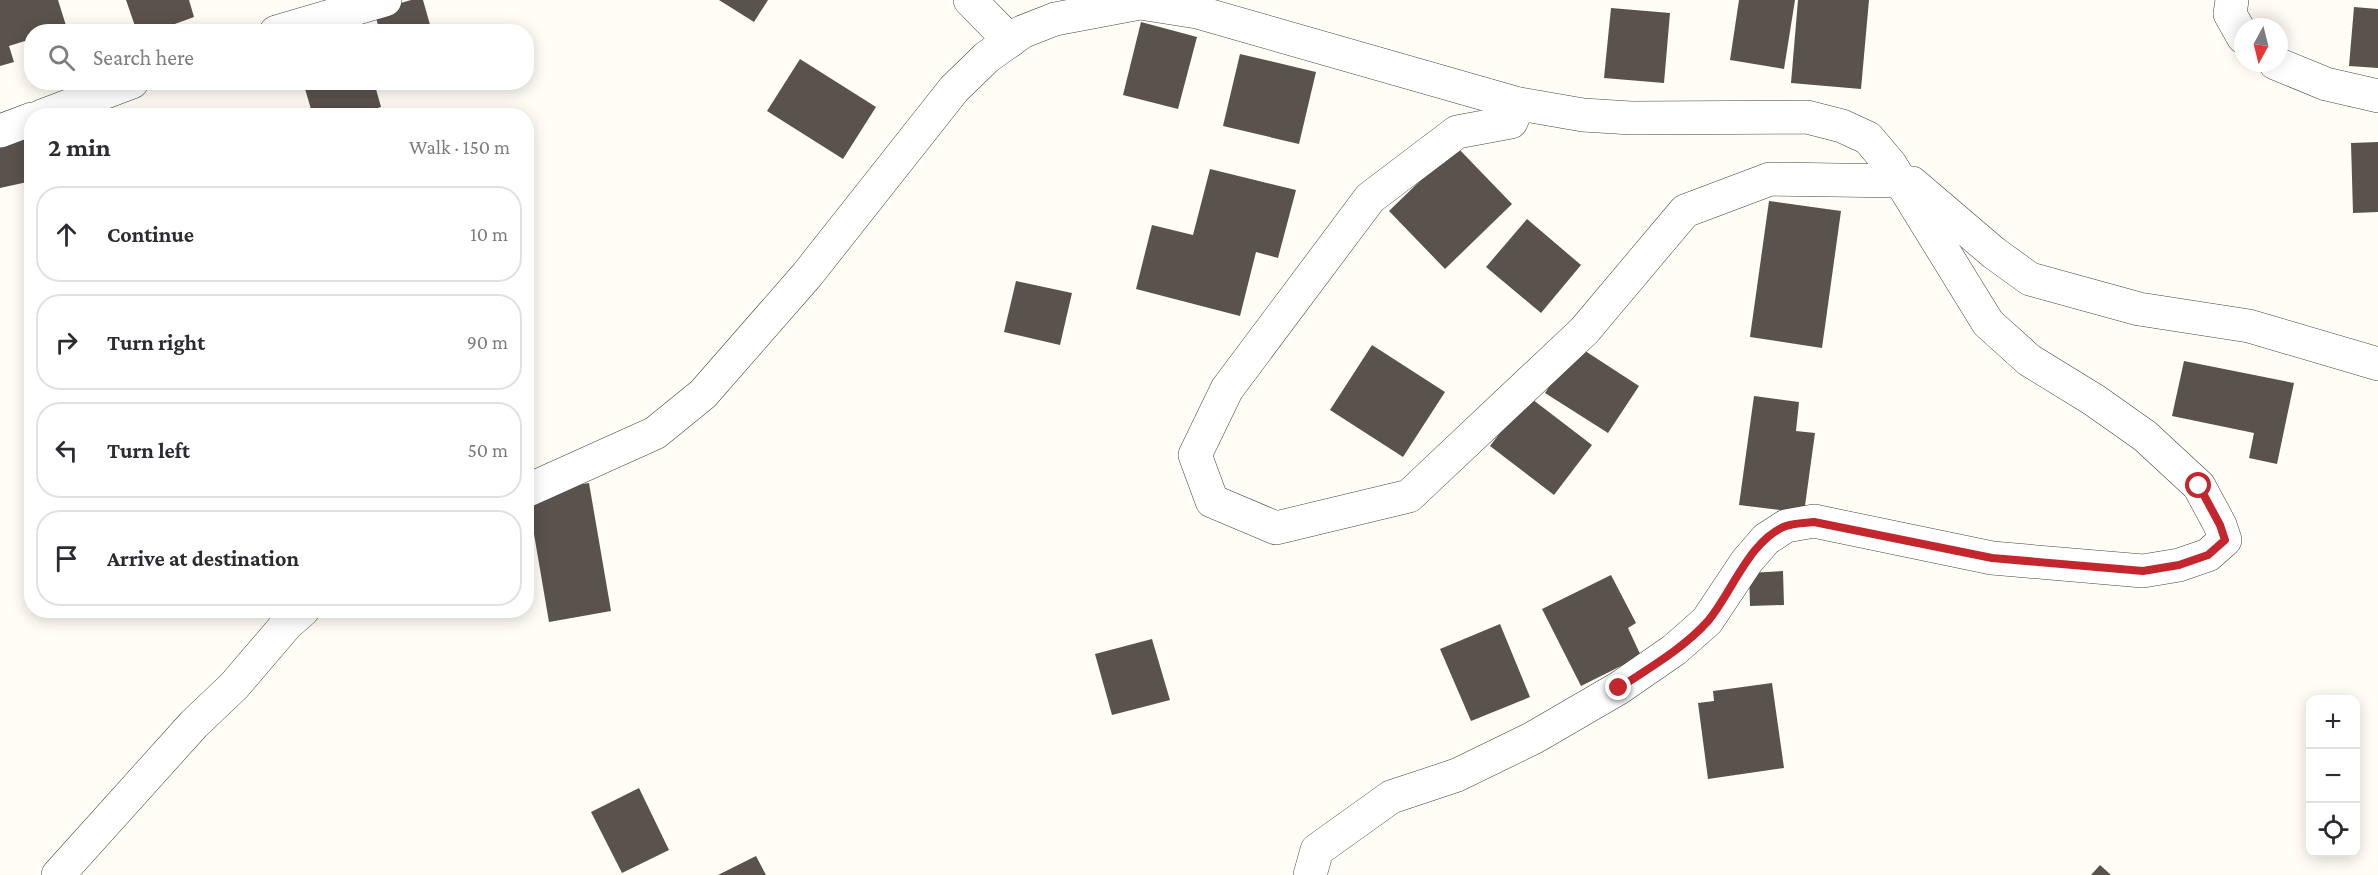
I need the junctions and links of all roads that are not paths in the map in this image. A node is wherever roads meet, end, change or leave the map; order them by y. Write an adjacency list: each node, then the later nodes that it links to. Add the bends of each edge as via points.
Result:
1 (385, 0): 5 (street)
2 (970, 0): 6 (street)
3 (2232, 0): 4 (street, via 2230,14)
4 (2234, 21)
5 (303, 24)
6 (1010, 41): 10 (street, via 1055,19 1140,3 1197,12); 16 (street, via 954,89 807,275 703,394 655,433)
7 (2288, 68): 9 (street, via 2326,84)
8 (111, 90): 11 (street)
9 (2378, 96)
10 (1519, 104): 14 (street, via 1582,115 1631,118 1807,117 1868,138); 14 (street, via 1511,122 1457,132 1371,198 1227,389 1195,455 1212,501 1276,528 1409,496 1584,331 1685,212 1770,178)
11 (63, 108)
12 (24, 122): 13 (street)
13 (0, 131)
14 (1895, 173): 15 (street, via 2030,279 2139,309 2249,326); 19 (street, via 1988,323 2029,360 2145,436 2199,486 2225,540 2208,555 2143,571 1992,558 1814,522 1786,526 1766,539 1707,621 1674,650 1619,688 1533,738 1457,775 1391,797 1317,850)
15 (2378, 364)
16 (534, 486)
17 (294, 618): 18 (street)
18 (58, 875)
19 (1310, 875)

